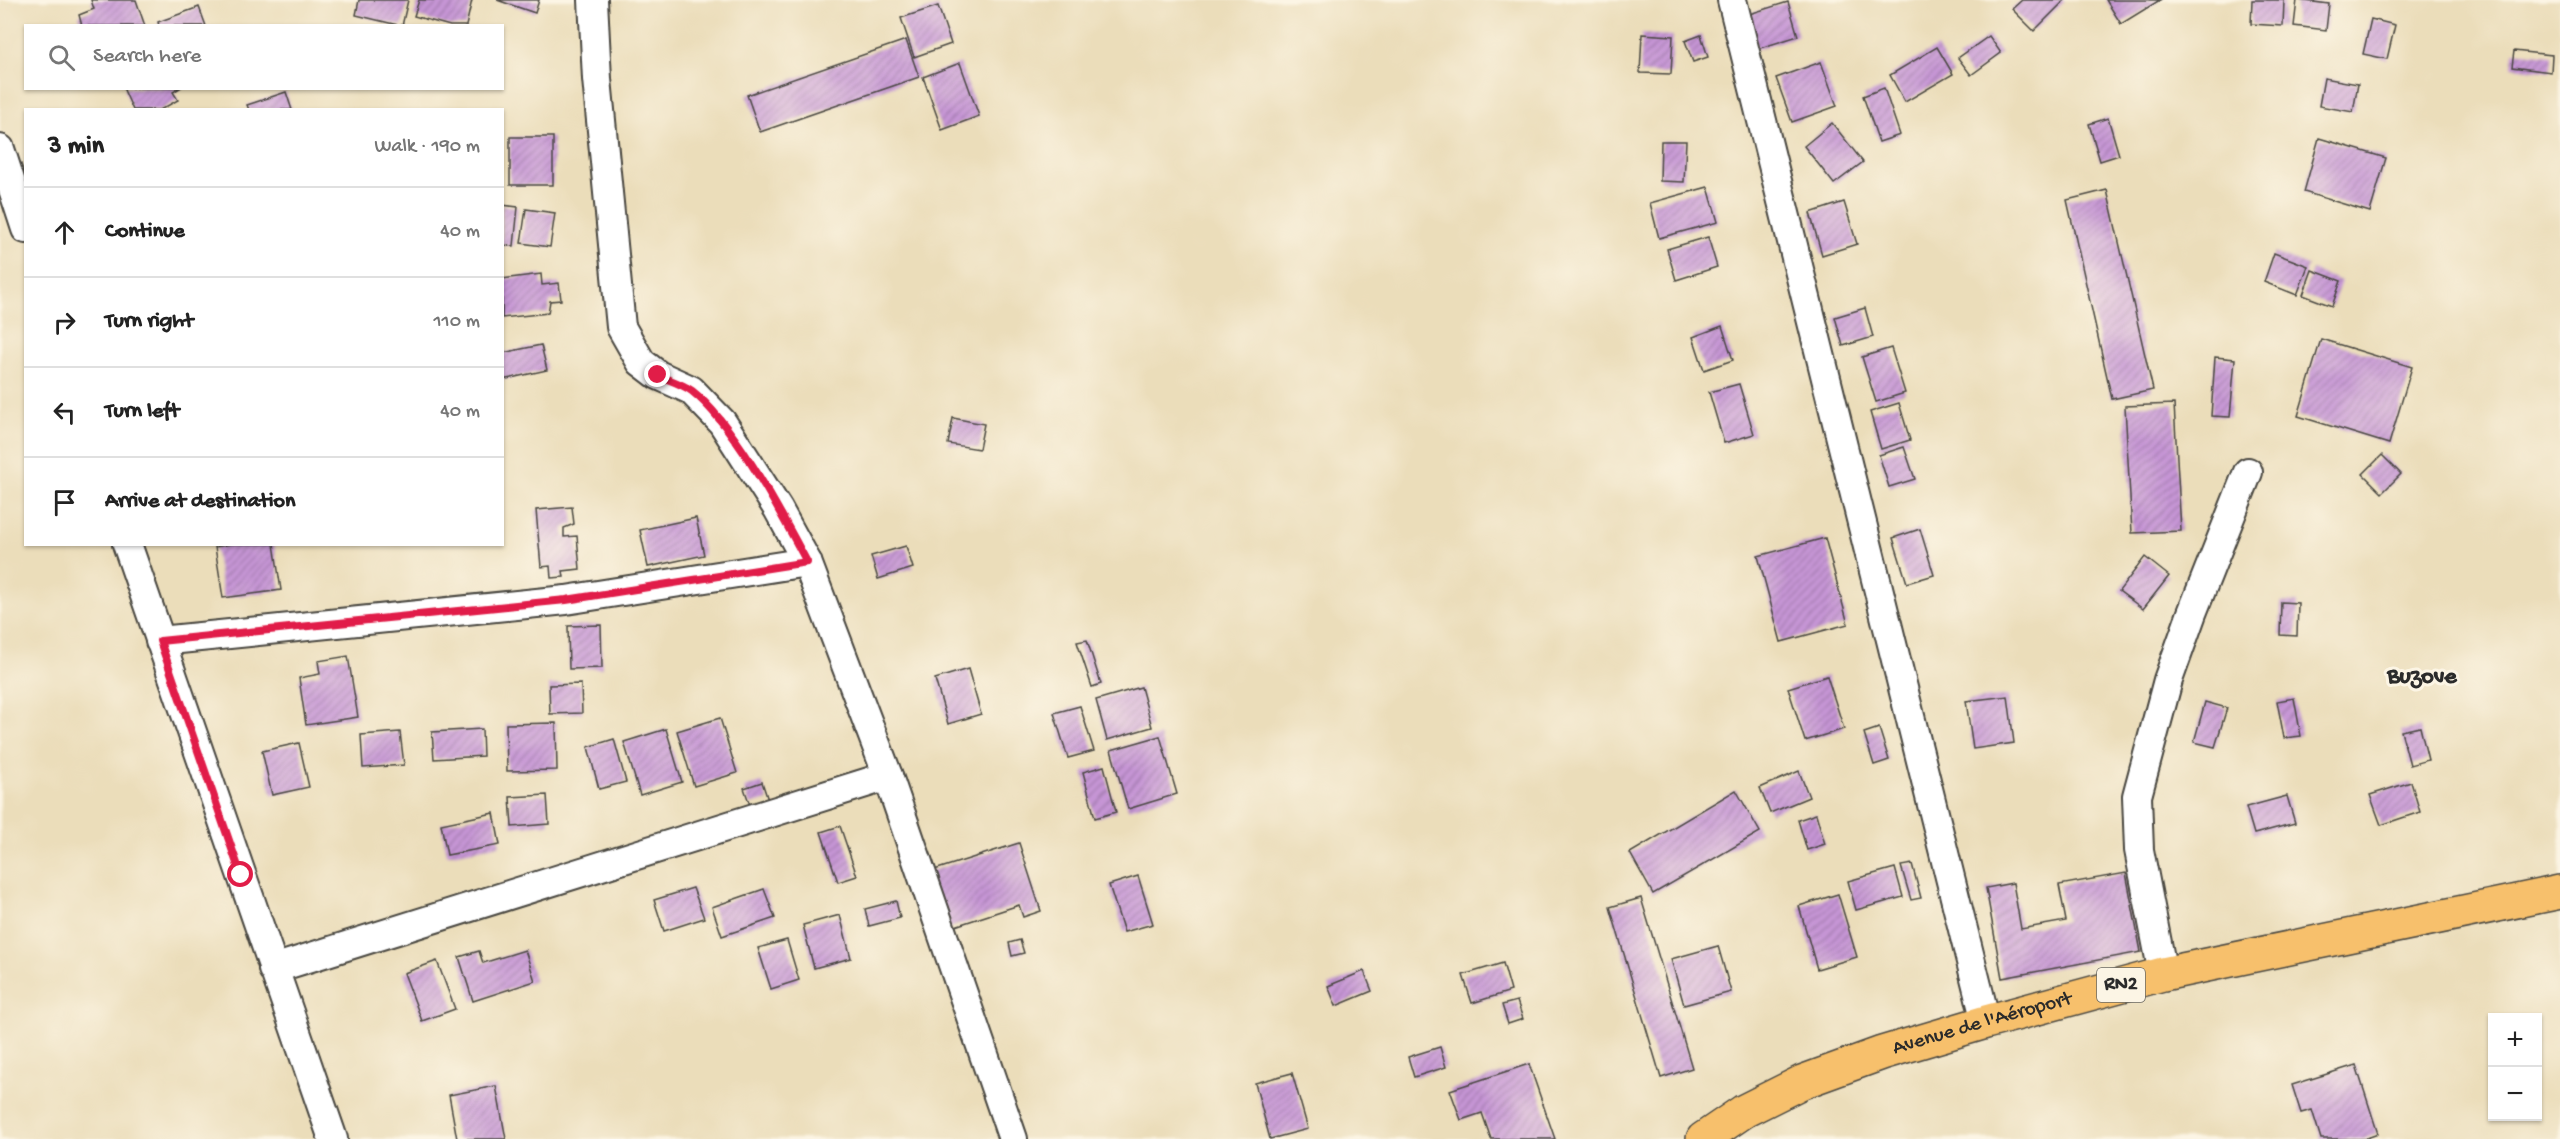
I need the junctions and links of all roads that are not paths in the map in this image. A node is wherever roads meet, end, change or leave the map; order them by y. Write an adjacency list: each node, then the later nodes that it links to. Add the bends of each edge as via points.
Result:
1 (593, 0): 7 (street, via 621,327 641,362 658,375 691,390 722,422)
2 (1732, 0): 13 (street)
3 (0, 149): 4 (street)
4 (24, 223)
5 (2248, 472): 12 (street, via 2168,680 2137,796 2139,850)
6 (128, 546): 8 (street)
7 (807, 562): 8 (street, via 566,600); 9 (street)
8 (160, 641): 11 (street)
9 (888, 776): 11 (street); 15 (street)
10 (2560, 892): 12 (highway, Avenue de l'Aéroport / RN2)
11 (273, 969): 14 (street)
12 (2163, 974): 13 (highway, Avenue de l'Aéroport / RN2)
13 (1986, 1022): 16 (highway, Avenue de l'Aéroport / RN2, via 1802,1082)
14 (333, 1139)
15 (1013, 1139)
16 (1703, 1139)

